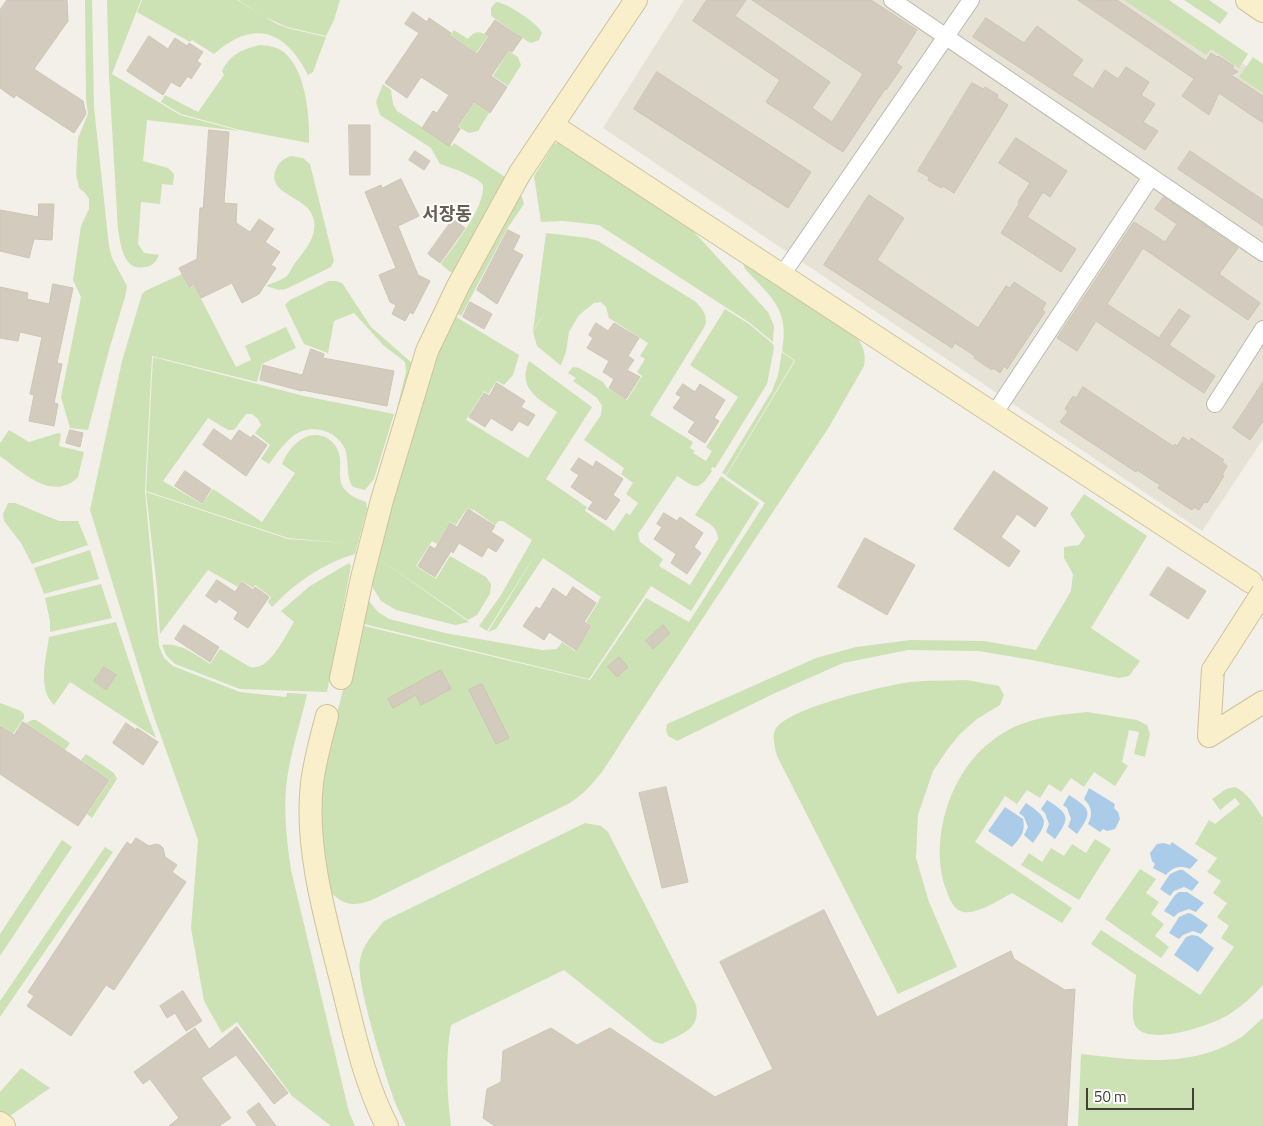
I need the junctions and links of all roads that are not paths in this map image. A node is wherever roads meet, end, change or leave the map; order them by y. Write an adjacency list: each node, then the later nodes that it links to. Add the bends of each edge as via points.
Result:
1 (636, 0): 7 (street)
2 (892, 0): 6 (street)
3 (971, 0): 6 (street)
4 (1247, 0): 5 (street)
5 (1263, 11)
6 (947, 37): 8 (street); 10 (street)
7 (552, 125): 10 (street); 15 (street, via 520,174 458,286 427,352 382,500)
8 (1151, 176): 9 (street); 13 (street)
9 (1263, 253)
10 (782, 275): 13 (street)
11 (1263, 329): 12 (street)
12 (1215, 404)
13 (994, 414): 14 (street)
14 (1257, 587): 16 (street, bridge, via 1213,670 1209,736)
15 (341, 678)
16 (1263, 702)
17 (327, 716): 20 (street, via 312,785 315,862 365,1076)
18 (0, 1123): 19 (street)
19 (4, 1126)
20 (387, 1126)

